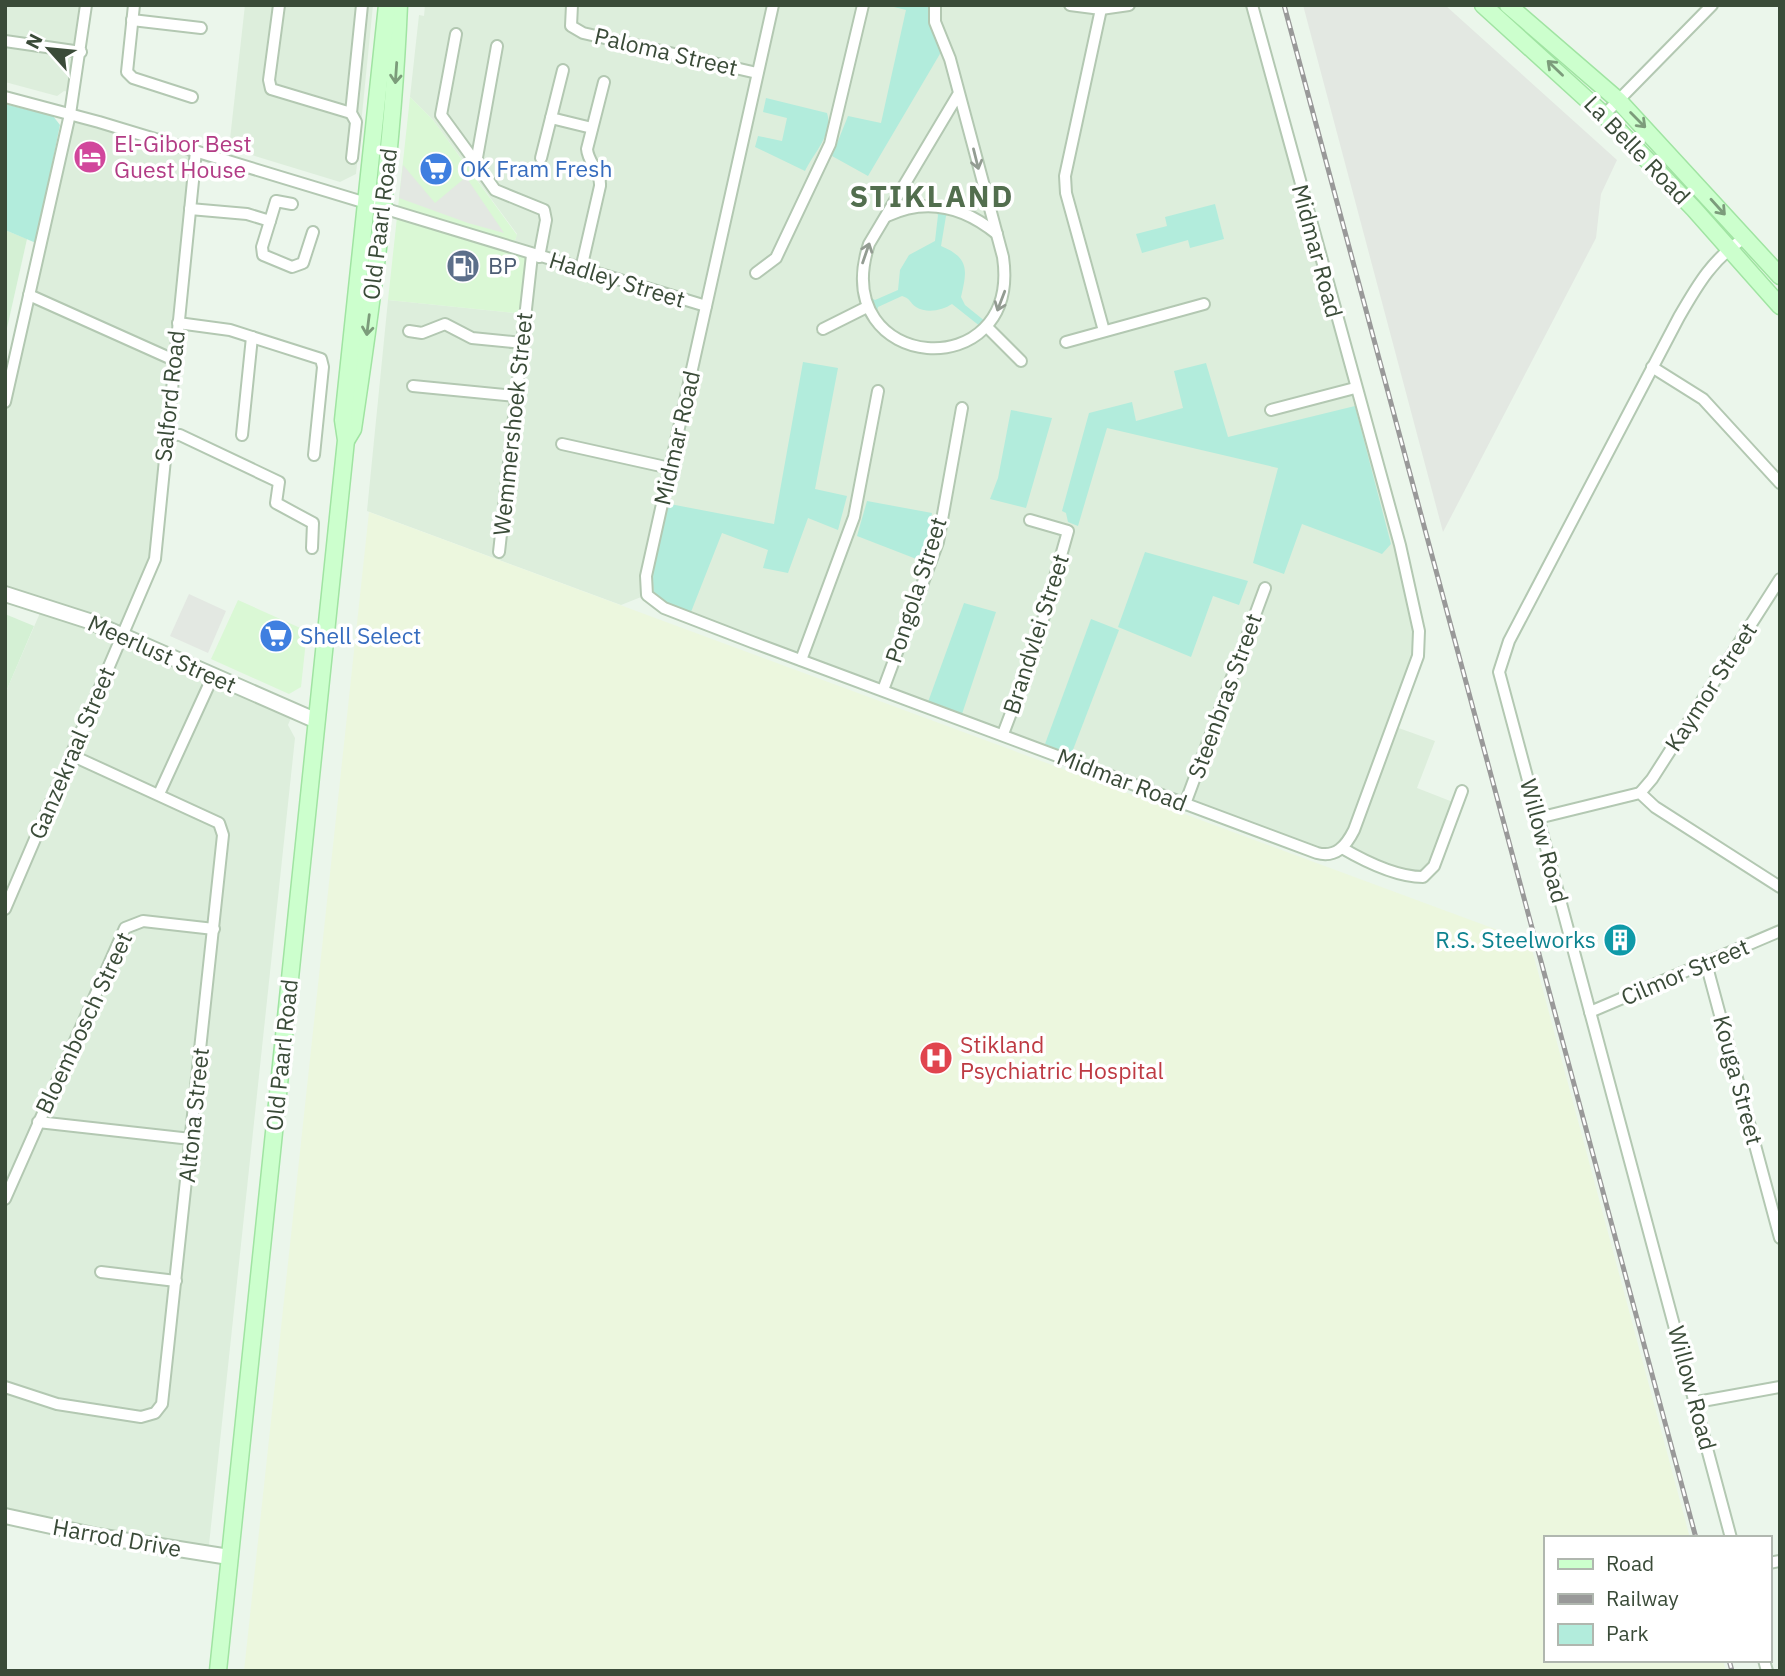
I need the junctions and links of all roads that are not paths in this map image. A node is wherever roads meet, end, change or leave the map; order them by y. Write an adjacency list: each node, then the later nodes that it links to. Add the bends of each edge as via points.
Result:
1 (86, 5): 23 (street)
2 (134, 5): 18 (street)
3 (279, 5): 31 (street, via 271,89)
4 (362, 5): 31 (street)
5 (387, 5): 41 (main road, Old Paarl Road)
6 (399, 5): 41 (main road, Old Paarl Road, one-way to 41, via 392,114)
7 (572, 5): 25 (street, Paloma Street, via 575,30)
8 (773, 5): 25 (street, Midmar Road)
9 (863, 5): 51 (street, via 830,144 776,258)
10 (935, 5): 27 (street, via 935,22)
11 (1070, 5): 17 (street)
12 (1129, 5): 17 (street)
13 (1252, 5): 70 (street, Midmar Road)
14 (1483, 5): 33 (main road, La Belle Road, one-way to 14)
15 (1508, 5): 30 (main road, La Belle Road)
16 (1712, 5): 30 (street)
17 (1101, 9): 62 (street, via 1065,178)
18 (132, 20): 19 (street); 29 (street, via 128,75)
19 (201, 28)
20 (456, 33): 39 (street, via 440,115)
21 (5, 41): 23 (street)
22 (497, 46): 39 (street)
23 (81, 52): 32 (street)
24 (563, 70): 34 (street)
25 (757, 73): 55 (street, Midmar Road)
26 (604, 82): 35 (street)
27 (960, 93): 43 (street); 46 (street, one-way to 46)
28 (5, 97): 32 (street, Hadley Street)
29 (192, 97)
30 (1618, 100): 33 (street); 47 (main road, La Belle Road, one-way to 47)
31 (351, 113): 37 (street, via 356,122)
32 (70, 114): 36 (street, Hadley Street); 53 (street)
33 (1604, 115): 48 (main road, La Belle Road)
34 (551, 118): 35 (street); 38 (street)
35 (592, 128): 50 (street, via 587,154 600,186)
36 (196, 151): 41 (street, Hadley Street); 42 (street, Salford Road)
37 (352, 158)
38 (541, 158)
39 (476, 163): 49 (street, Wemmershoek Street, via 495,190 544,210 546,220)
40 (292, 204): 44 (street, via 275,202)
41 (374, 206): 49 (street, Hadley Street); 92 (main road, Old Paarl Road, via 353,429 346,440)
42 (190, 209): 44 (street, via 250,214); 58 (street, Salford Road)
43 (887, 216): 46 (street, via 919,206 952,208); 57 (street, one-way to 43, via 862,266 869,244)
44 (270, 221): 45 (street, via 263,255 292,267 303,263)
45 (313, 232)
46 (997, 234): 59 (street, one-way to 59, via 1005,290)
47 (1746, 237): 48 (street, Willow Road); 52 (main road, La Belle Road)
48 (1729, 248): 56 (main road, La Belle Road); 68 (street, Willow Road, via 1702,277)
49 (535, 256): 50 (street, Hadley Street); 65 (street, Wemmershoek Street)
50 (581, 270): 55 (street, Hadley Street)
51 (756, 273)
52 (1780, 276)
53 (29, 295): 66 (street); 73 (street)
54 (1204, 304): 62 (street)
55 (706, 306): 80 (street, Midmar Road)
56 (1780, 306)
57 (867, 307): 59 (street, via 896,339 929,350 961,344); 60 (street)
58 (178, 323): 63 (street); 66 (street, Salford Road)
59 (987, 327): 67 (street)
60 (823, 329)
61 (409, 331): 65 (street, via 422,333 445,324 472,338)
62 (1104, 331): 64 (street)
63 (252, 337): 77 (street); 79 (street, via 322,361)
64 (1066, 342)
65 (522, 343): 72 (street, Wemmershoek Street)
66 (174, 360): 76 (street, Salford Road)
67 (1021, 361)
68 (1653, 367): 81 (street, via 1703,399); 99 (street, Willow Road, via 1501,662 1500,681)
69 (414, 386): 72 (street)
70 (1355, 388): 75 (street); 100 (street, Midmar Road, via 1400,545 1419,644 1354,830)
71 (878, 391): 89 (street, via 854,517)
72 (516, 396): 84 (street, Wemmershoek Street)
73 (5, 402)
74 (962, 408): 91 (street, Pongola Street, via 937,542)
75 (1271, 410)
76 (166, 434): 83 (street, via 180,435 277,481 276,503 313,522); 88 (street, Salford Road, via 155,559)
77 (242, 435)
78 (562, 444): 80 (street)
79 (314, 455)
80 (670, 468): 89 (street, Midmar Road, via 646,576 647,595 664,608)
81 (1780, 483)
82 (1030, 520): 93 (street, Brandvlei Street, via 1068,531 1033,655)
83 (312, 548)
84 (499, 552)
85 (1780, 579): 96 (street, Kaymor Street)
86 (1265, 588): 98 (street, Steenbras Street)
87 (5, 594): 88 (street, Meerlust Street)
88 (123, 635): 90 (street, Meerlust Street); 94 (street, Ganzekraal Street)
89 (801, 660): 91 (street, Midmar Road)
90 (213, 676): 92 (street, Meerlust Street); 97 (street)
91 (883, 690): 93 (street, Midmar Road)
92 (317, 721): 118 (main road, Old Paarl Road)
93 (1003, 734): 98 (street, Midmar Road)
94 (71, 755): 97 (street, Altona Street); 102 (street, Ganzekraal Street)
95 (1461, 792): 100 (street, via 1437,859 1423,877 1371,863)
96 (1640, 793): 99 (street); 101 (street)
97 (159, 794): 103 (street, Altona Street, via 212,818 222,829)
98 (1185, 804): 100 (street, Midmar Road, via 1322,854)
99 (1538, 818): 106 (street, Willow Road)
100 (1342, 848)
101 (1780, 887)
102 (5, 909)
103 (214, 929): 107 (street, Bloembosch Street, via 143,921 125,928); 108 (street, Altona Street)
104 (1780, 931): 105 (street, Cilmor Street)
105 (1706, 963): 106 (street, Cilmor Street); 110 (street, Kouga Street)
106 (1590, 1012): 115 (street, Willow Road)
107 (38, 1122): 108 (street); 109 (street, Bloembosch Street)
108 (191, 1139): 112 (street, Altona Street)
109 (5, 1199)
110 (1780, 1238)
111 (101, 1272): 112 (street)
112 (176, 1281): 113 (street, Altona Street, via 163,1399 155,1412 141,1417 57,1404)
113 (5, 1387)
114 (1780, 1387): 115 (street)
115 (1697, 1402): 117 (street, Willow Road)
116 (5, 1516): 118 (street, Harrod Drive)
117 (1730, 1536)
118 (229, 1557): 119 (main road, Old Paarl Road)
119 (218, 1671)

